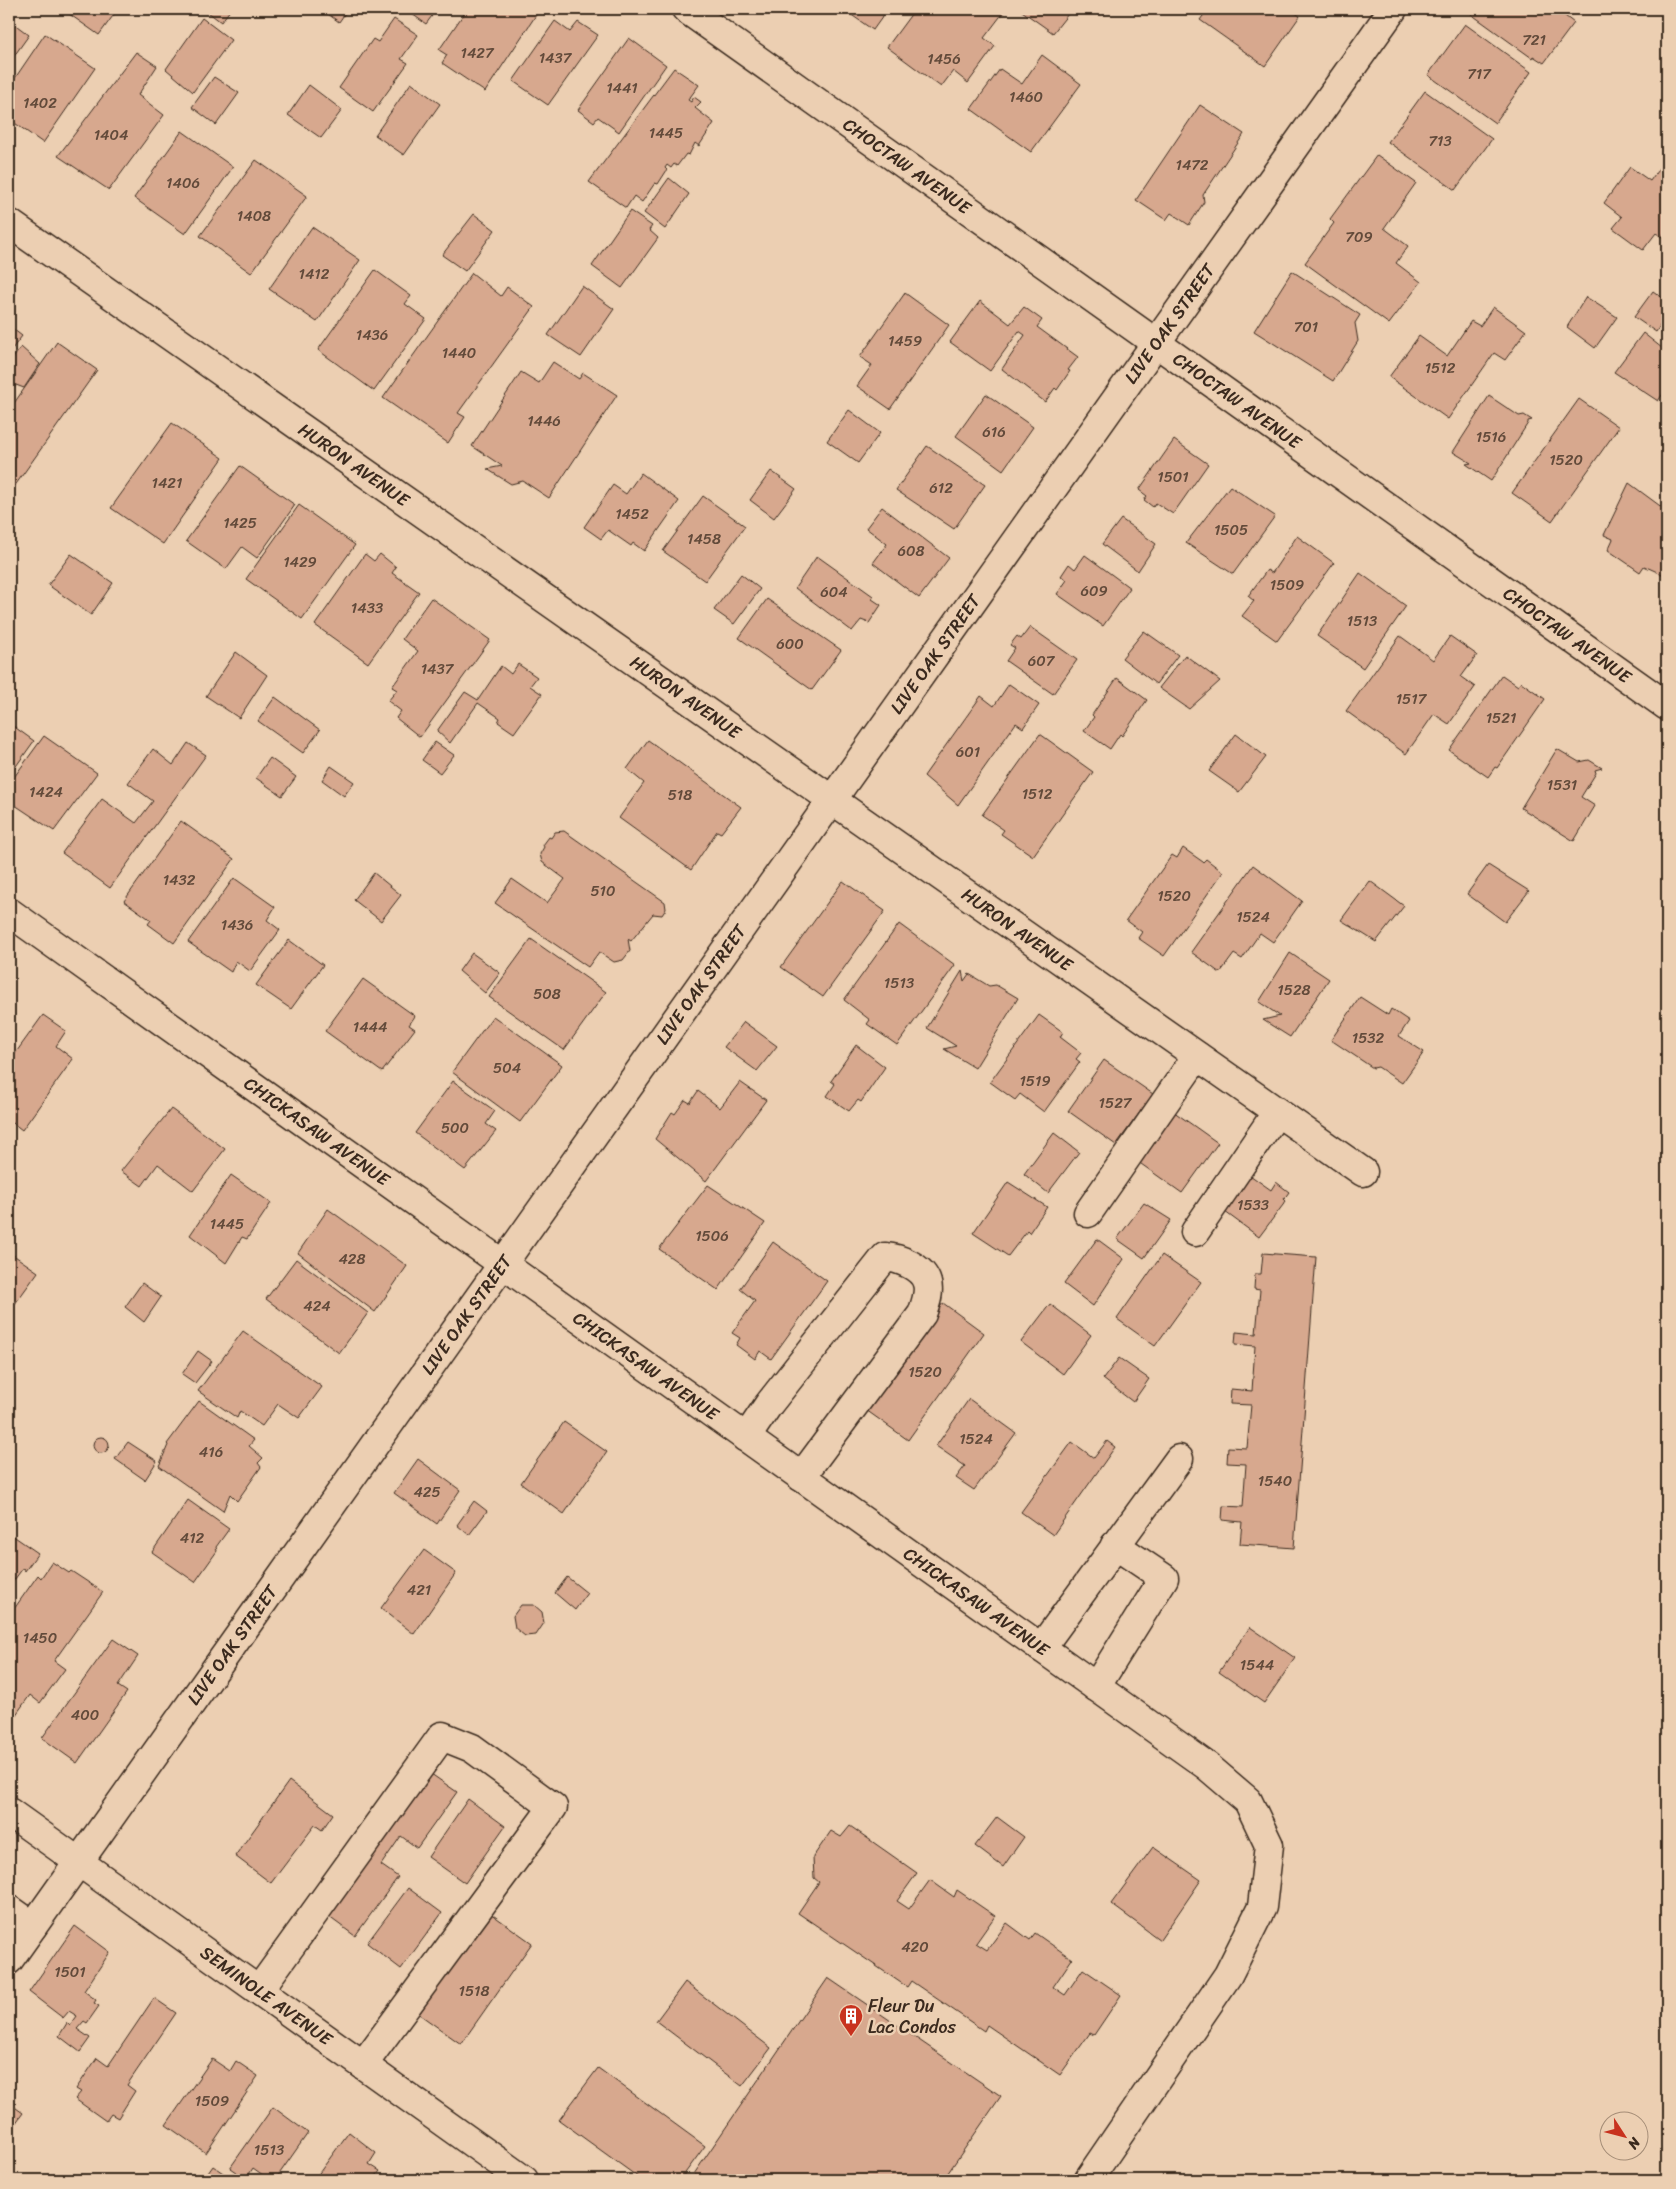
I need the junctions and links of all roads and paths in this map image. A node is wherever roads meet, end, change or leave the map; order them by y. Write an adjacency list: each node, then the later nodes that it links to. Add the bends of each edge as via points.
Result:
1 (686, 9): 4 (street, CHOCTAW AVENUE)
2 (1393, 9): 4 (street, LIVE OAK STREET)
3 (9, 223): 6 (street, HURON AVENUE)
4 (1156, 343): 5 (street, CHOCTAW AVENUE); 6 (street, LIVE OAK STREET)
5 (1667, 706)
6 (832, 801): 8 (street, HURON AVENUE); 13 (street, LIVE OAK STREET)
7 (9, 912): 13 (street, CHICKASAW AVENUE)
8 (1197, 1056): 9 (street, HURON AVENUE); 11 (street)
9 (1277, 1112): 10 (street, HURON AVENUE); 12 (street)
10 (1363, 1172)
11 (1088, 1213)
12 (1195, 1232)
13 (502, 1264): 14 (street, CHICKASAW AVENUE); 21 (street, LIVE OAK STREET)
14 (746, 1438): 16 (street, CHICKASAW AVENUE); 16 (street, via 885,1257 898,1258 918,1270 927,1282 922,1314)
15 (1179, 1459): 17 (street)
16 (801, 1477): 18 (street, CHICKASAW AVENUE)
17 (1116, 1545): 18 (street); 19 (street, via 1164,1578)
18 (1041, 1648): 19 (street, CHICKASAW AVENUE)
19 (1096, 1687): 28 (street, CHICKASAW AVENUE, via 1207,1766 1248,1801 1269,1845 1262,1908 1232,1966)
20 (9, 1812): 21 (street, SEMINOLE AVENUE)
21 (78, 1861): 23 (street, LIVE OAK STREET); 25 (street, SEMINOLE AVENUE)
22 (9, 1909): 23 (street)
23 (33, 1926): 24 (street, LIVE OAK STREET)
24 (9, 1960)
25 (259, 1990): 26 (street, SEMINOLE AVENUE); 26 (street, via 442,1736 472,1748 553,1807)
26 (363, 2065): 27 (street, SEMINOLE AVENUE)
27 (524, 2180)
28 (1088, 2180)

